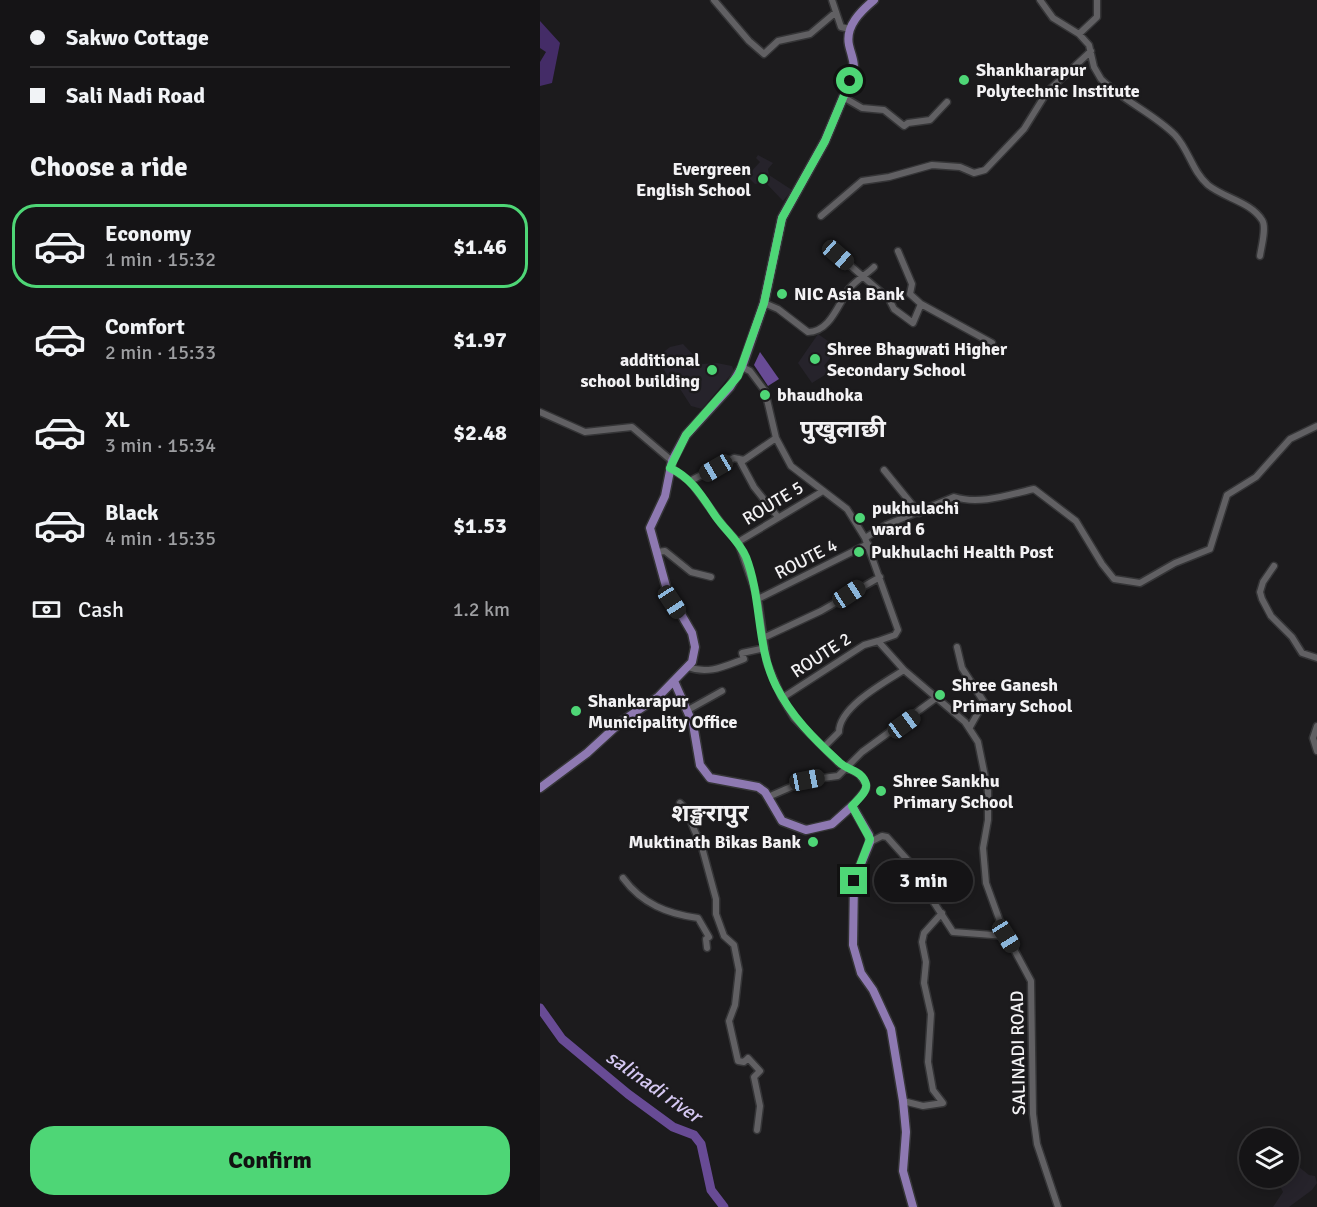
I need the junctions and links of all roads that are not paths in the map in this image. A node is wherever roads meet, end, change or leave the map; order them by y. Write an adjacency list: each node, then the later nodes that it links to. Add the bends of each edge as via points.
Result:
1 (714, 0): 6 (street, via 764,54 778,41 810,34)
2 (832, 0): 6 (street)
3 (874, 0): 7 (main road)
4 (1040, 0): 8 (street, via 1060,24)
5 (1097, 0): 8 (street, via 1097,17)
6 (836, 12): 7 (street, via 841,27)
7 (850, 29): 10 (main road, via 854,69)
8 (1079, 34): 9 (street)
9 (1091, 51): 12 (street, via 1047,92 1024,129 985,170 974,173 960,167 932,165 862,181); 15 (street, via 1101,79 1174,134 1206,183 1262,219)
10 (843, 97): 11 (street, via 862,108 884,111 904,126 930,120); 18 (main road, via 820,151 782,218)
11 (947, 102)
12 (821, 216)
13 (898, 252): 19 (street, via 912,284 910,294)
14 (838, 255): 17 (street)
15 (1260, 256)
16 (874, 267): 17 (street)
17 (864, 277): 18 (street, via 849,290 829,320 812,332); 19 (street, via 913,323)
18 (764, 303): 21 (main road)
19 (921, 304): 20 (street)
20 (992, 343)
21 (742, 367): 24 (street, via 750,371 765,391); 26 (main road, via 730,387 686,435)
22 (540, 412): 26 (street, via 585,432 632,427)
23 (1317, 426): 30 (street, ROUTE 4, via 1290,439 1256,477 1227,495 1210,549 1137,584 1114,579 1076,520 1034,489 980,500 954,497)
24 (776, 438): 25 (street); 29 (street, via 791,466)
25 (739, 459): 28 (street); 31 (street, via 754,487)
26 (671, 465): 28 (street); 34 (main road, via 665,496 650,528)
27 (884, 470): 30 (street)
28 (690, 481): 33 (street)
29 (823, 491): 31 (street, ROUTE 5); 32 (street, via 847,509)
30 (919, 513): 32 (street, ROUTE 4, via 886,525)
31 (778, 517): 33 (street, ROUTE 5)
32 (866, 541): 37 (street); 38 (street, ROUTE 4)
33 (738, 542): 38 (street)
34 (657, 552): 36 (street, via 665,551 691,572); 44 (main road, via 667,591 693,633 695,646)
35 (1274, 566): 43 (street, via 1260,595 1271,616 1302,653)
36 (711, 577)
37 (880, 577): 39 (street); 40 (street, via 898,630)
38 (758, 599): 39 (street)
39 (763, 638): 42 (street)
40 (878, 641): 45 (street, SALINADI ROAD); 48 (street, ROUTE 2, via 864,645)
41 (957, 647): 52 (street, via 962,668 984,702)
42 (765, 648): 44 (street, via 742,653 744,659 712,670); 48 (street, via 772,678)
43 (1317, 658)
44 (688, 667): 46 (main road)
45 (904, 670): 49 (street, SALINADI ROAD); 53 (street, via 852,708 841,721 839,732)
46 (674, 681): 50 (main road); 56 (main road)
47 (722, 691): 50 (street)
48 (782, 698): 53 (street, via 798,723)
49 (936, 698): 52 (street, SALINADI ROAD); 55 (street, via 855,758)
50 (688, 710): 57 (main road, via 705,773 715,780 754,785)
51 (1317, 726): 54 (street, via 1313,738)
52 (970, 727): 63 (street, SALINADI ROAD, via 978,742 988,791 983,848 986,883)
53 (825, 746): 55 (street)
54 (1317, 751)
55 (848, 768): 57 (street, via 838,776 807,780); 59 (street, via 857,772 867,787)
56 (540, 788)
57 (768, 797): 59 (main road, via 782,821 806,830 832,824)
58 (680, 803): 66 (street, via 687,809 700,840 723,934 734,945 739,970 729,1022 738,1061 748,1058 760,1071 754,1077 759,1106)
59 (852, 806): 60 (main road)
60 (870, 842): 62 (street, via 887,837 921,875); 65 (main road, via 854,881 853,945 861,973 888,1022)
61 (623, 878): 64 (street, via 643,901 677,916 698,918 709,937)
62 (942, 913): 63 (street, via 956,933); 65 (street, via 924,933 922,942 926,959 924,983 931,1014 928,1062 933,1090 943,1103 917,1106)
63 (1006, 936): 68 (street, SALINADI ROAD, via 1031,981 1037,1144)
64 (707, 948)
65 (903, 1101): 67 (main road, via 903,1171)
66 (757, 1130)
67 (913, 1207)
68 (1059, 1207)

